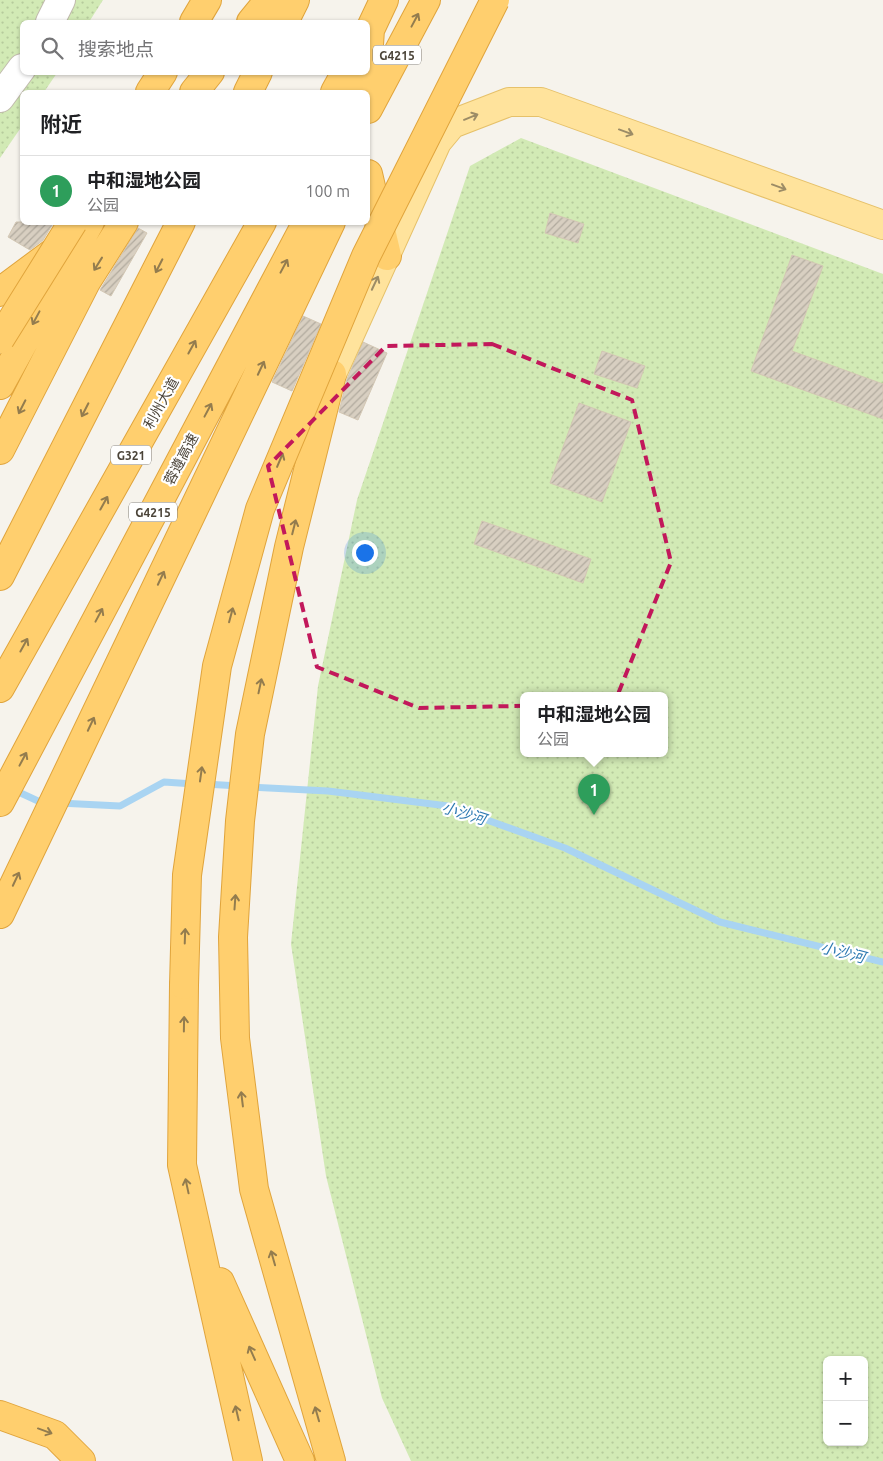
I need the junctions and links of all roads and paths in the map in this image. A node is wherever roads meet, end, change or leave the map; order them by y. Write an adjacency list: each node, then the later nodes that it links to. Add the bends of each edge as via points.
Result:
1 (61, 0): 9 (street)
2 (207, 0): 10 (highway)
3 (263, 0): 11 (highway)
4 (269, 0): 12 (highway)
5 (295, 0): 13 (highway)
6 (384, 0): 14 (highway)
7 (426, 0): 29 (highway, G4215, one-way to 7)
8 (495, 0): 48 (highway, one-way to 8, bridge, via 182,1165 187,875 217,666 260,509 366,256)
9 (51, 20)
10 (195, 20)
11 (251, 20)
12 (252, 20)
13 (285, 20)
14 (370, 29)
15 (20, 71): 28 (street)
16 (161, 75): 22 (highway)
17 (208, 75): 23 (highway)
18 (216, 75): 24 (highway)
19 (256, 75): 25 (highway)
20 (344, 75): 26 (highway)
21 (367, 75): 27 (highway)
22 (151, 90)
23 (196, 90)
24 (206, 90)
25 (249, 90)
26 (336, 90)
27 (366, 90)
28 (0, 98)
29 (370, 105)
30 (370, 183): 38 (highway)
31 (82, 225): 39 (highway); 40 (highway, bridge); 42 (highway, one-way to 42)
32 (122, 225): 43 (highway, one-way to 43, via 86,282)
33 (179, 225): 44 (highway, one-way to 44)
34 (260, 225): 45 (highway, 利州大道 / G321, one-way to 34)
35 (305, 225): 46 (highway, 蓉遵高速 / G4215, one-way to 35)
36 (330, 225): 47 (highway, one-way to 36)
37 (883, 225): 38 (main road, one-way to 37, via 437,142 452,124 509,102 541,102)
38 (387, 256): 41 (main road, one-way to 38)
39 (0, 292)
40 (0, 339)
41 (332, 374): 53 (highway, one-way to 41, via 254,1189 234,1038 233,937 240,821 250,734 289,546)
42 (0, 385)
43 (0, 450)
44 (0, 576)
45 (0, 688)
46 (0, 802)
47 (0, 914)
48 (196, 1229): 51 (highway, one-way to 48); 52 (highway, one-way to 48)
49 (0, 1415): 50 (highway, one-way to 50, via 54,1435)
50 (81, 1461)
51 (248, 1461)
52 (300, 1461)
53 (330, 1461)

